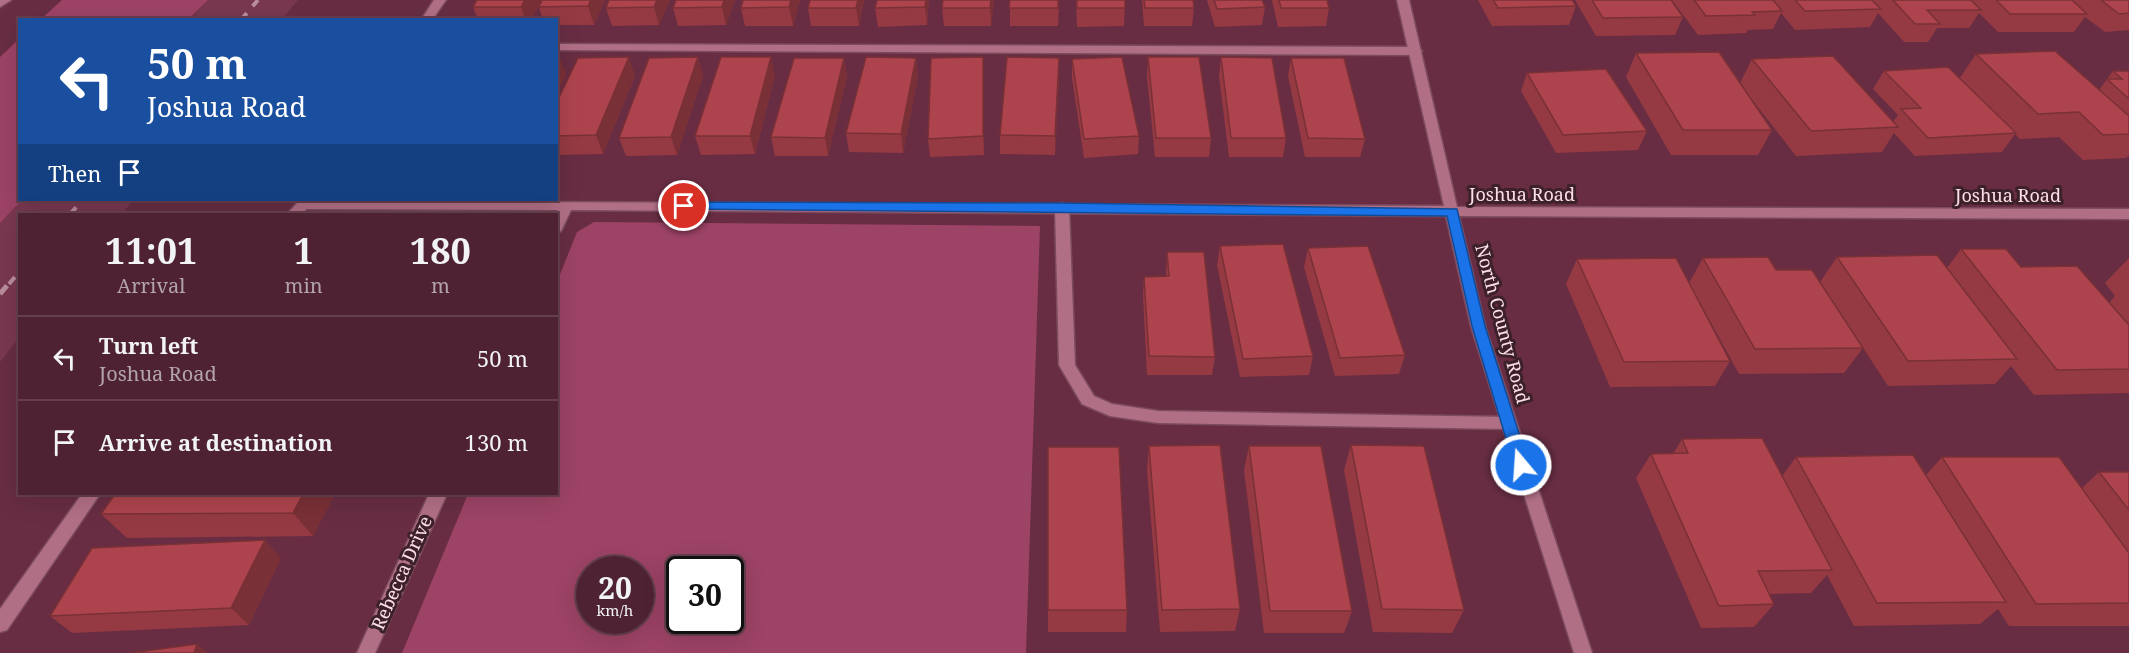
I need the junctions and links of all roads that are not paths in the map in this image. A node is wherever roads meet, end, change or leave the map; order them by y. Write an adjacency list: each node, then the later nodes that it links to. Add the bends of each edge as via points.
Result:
1 (5, 0): 4 (street)
2 (440, 0): 5 (street)
3 (1403, 0): 7 (street, North County Road)
4 (0, 4)
5 (427, 18)
6 (558, 47): 7 (street)
7 (1416, 51): 11 (street, North County Road)
8 (567, 205): 9 (street, Joshua Road); 10 (street, Joshua Road); 13 (street)
9 (301, 206)
10 (1062, 207): 11 (street, Joshua Road); 14 (street, via 1067,364 1088,400 1110,410 1158,417)
11 (1453, 212): 12 (street, Joshua Road); 14 (street, North County Road, via 1478,326)
12 (2129, 214)
13 (558, 224)
14 (1508, 423): 19 (street, North County Road)
15 (89, 495): 17 (street)
16 (438, 495): 18 (street, Rebecca Drive)
17 (0, 624)
18 (366, 653)
19 (1583, 653)

